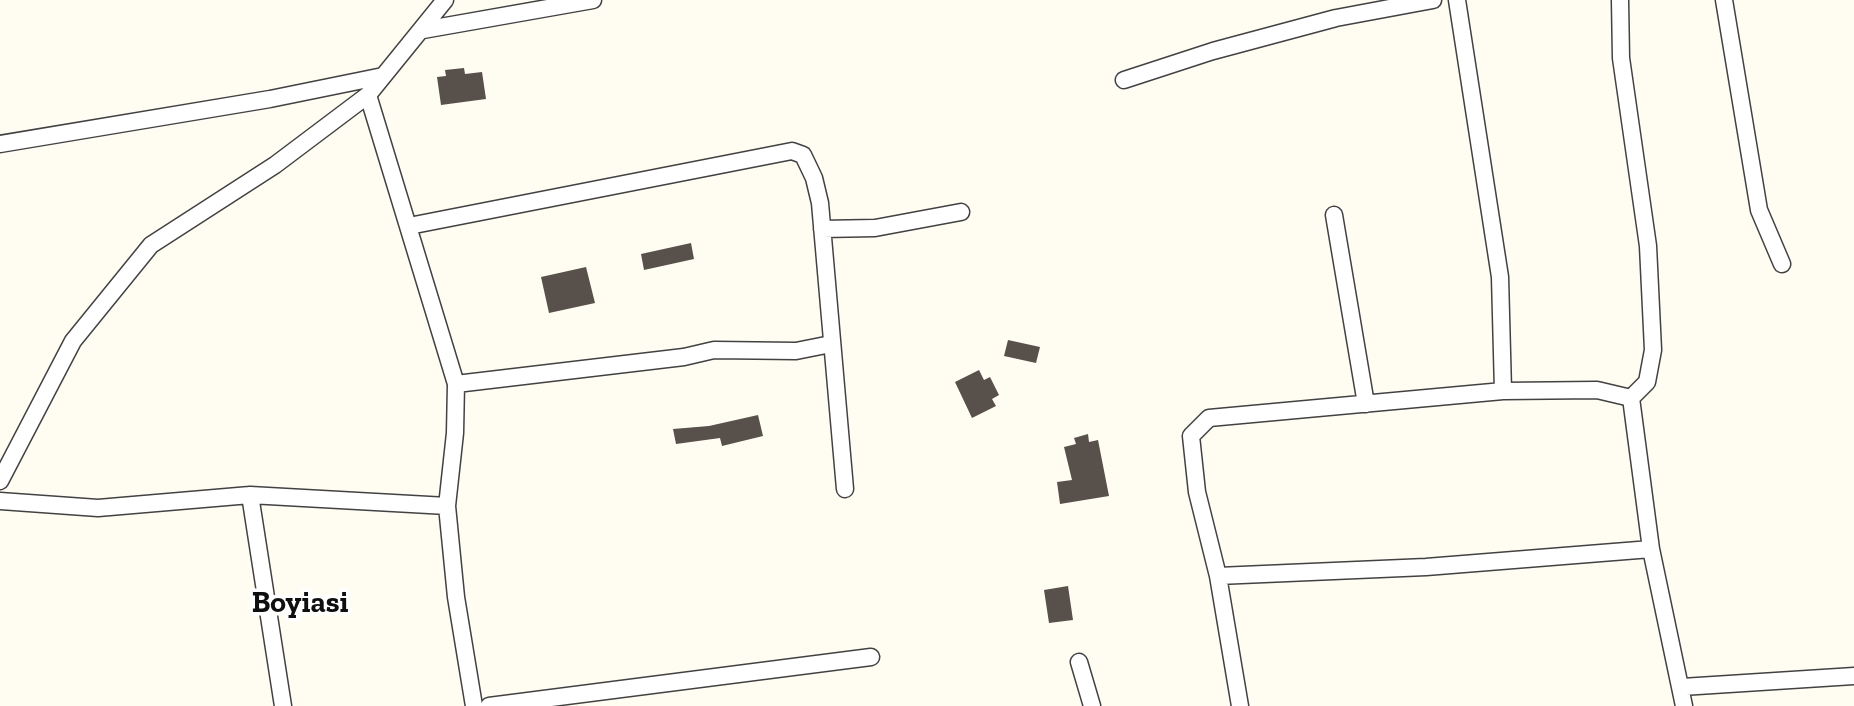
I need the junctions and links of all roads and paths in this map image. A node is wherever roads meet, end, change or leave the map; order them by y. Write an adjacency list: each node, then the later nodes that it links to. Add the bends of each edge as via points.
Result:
1 (445, 0): 7 (street)
2 (593, 0): 7 (street)
3 (1433, 0): 9 (street, via 1336,18)
4 (1457, 0): 19 (street, via 1500,278)
5 (1620, 0): 20 (street, via 1621,58 1648,246 1653,350 1647,382)
6 (1724, 0): 16 (street, via 1759,210)
7 (423, 30): 8 (street)
8 (383, 75): 10 (street); 11 (street, via 270,99)
9 (1124, 80)
10 (368, 95): 14 (street); 22 (street, via 304,145 151,245 73,341)
11 (0, 144)
12 (961, 212): 15 (street, via 875,228)
13 (1334, 215): 21 (street)
14 (409, 226): 15 (street, via 792,151 803,155 814,178); 18 (street)
15 (822, 229): 17 (street)
16 (1782, 264)
17 (831, 344): 18 (street, via 796,351 714,350); 24 (street)
18 (456, 384): 27 (street)
19 (1503, 391): 20 (street, via 1598,390); 21 (street)
20 (1631, 398): 28 (street)
21 (1366, 404): 29 (street, via 1209,418 1198,425 1191,436 1197,492)
22 (6, 453): 23 (street)
23 (0, 481)
24 (845, 489)
25 (250, 495): 26 (street, via 97,508); 27 (street); 34 (street)
26 (0, 501)
27 (447, 506): 35 (street)
28 (1651, 549): 29 (street, via 1426,567); 33 (street)
29 (1218, 576): 38 (street)
30 (871, 657): 36 (street)
31 (1079, 662): 37 (street)
32 (1854, 676): 33 (street)
33 (1682, 687): 39 (street)
34 (283, 706)
35 (474, 706)
36 (489, 706)
37 (1092, 706)
38 (1240, 706)
39 (1684, 706)

